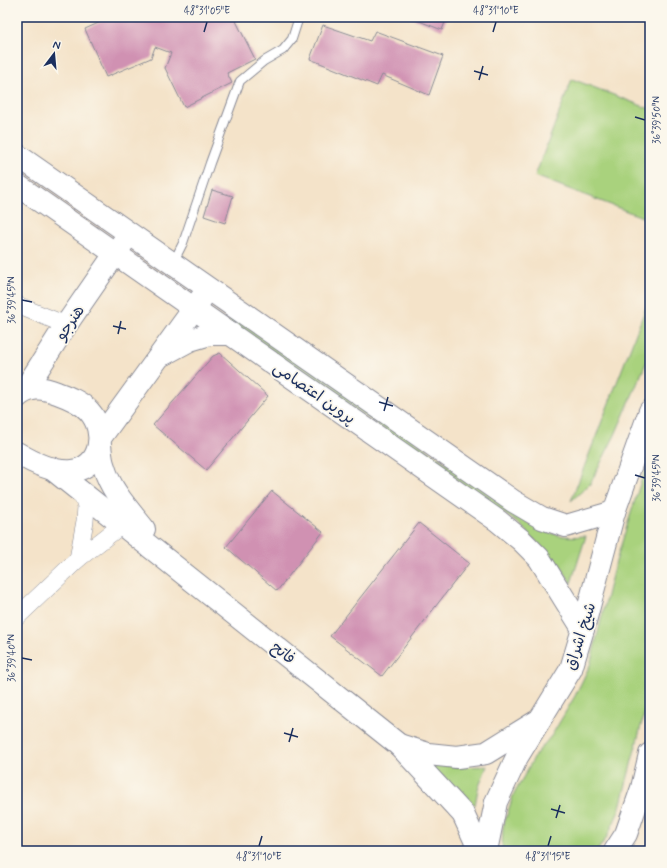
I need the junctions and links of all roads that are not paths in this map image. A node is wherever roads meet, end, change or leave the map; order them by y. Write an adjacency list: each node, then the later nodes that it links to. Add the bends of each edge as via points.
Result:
1 (299, 17): 6 (lane, via 292,39 283,50 264,61 240,81 183,243)
2 (17, 155): 4 (main road, پروین اعتصامی)
3 (17, 185): 5 (main road, پروین اعتصامی)
4 (130, 233): 5 (main road, هنرجو); 6 (main road, پروین اعتصامی)
5 (116, 254): 9 (main road, پروین اعتصامی); 10 (main road, هنرجو)
6 (173, 264): 7 (main road, پروین اعتصامی)
7 (208, 288): 9 (main road); 19 (main road, پروین اعتصامی, via 512,500 542,518 566,526)
8 (17, 305): 10 (street)
9 (194, 308): 11 (main road, پروین اعتصامی); 12 (main road)
10 (66, 325): 13 (main road, هنرجو)
11 (231, 334): 12 (main road, via 210,334 190,340); 24 (main road, پروین اعتصامی, via 498,521 521,540 538,558)
12 (159, 357): 15 (main road)
13 (20, 394): 15 (main road, via 38,388 69,397 89,411 98,427)
14 (650, 411): 19 (main road, شیخ اشراق)
15 (100, 441): 17 (main road, via 91,462 82,468 64,471); 22 (main road, via 103,466 111,485)
16 (18, 455): 17 (main road)
17 (51, 468): 18 (main road)
18 (81, 491): 20 (main road); 21 (street, via 86,506)
19 (614, 512): 24 (main road, شیخ اشراق)
20 (123, 524): 21 (street); 22 (main road)
21 (78, 559): 23 (street)
22 (168, 560): 26 (main road, فاتح)
23 (17, 617)
24 (583, 629): 25 (main road, شیخ اشراق, via 571,669)
25 (539, 720): 26 (main road, via 486,753 457,758 428,754); 29 (main road, شیخ اشراق, via 516,758 496,802)
26 (399, 744): 28 (main road, via 463,814)
27 (650, 754): 30 (main road, via 642,788 626,834)
28 (480, 851)
29 (486, 851)
30 (615, 851)

